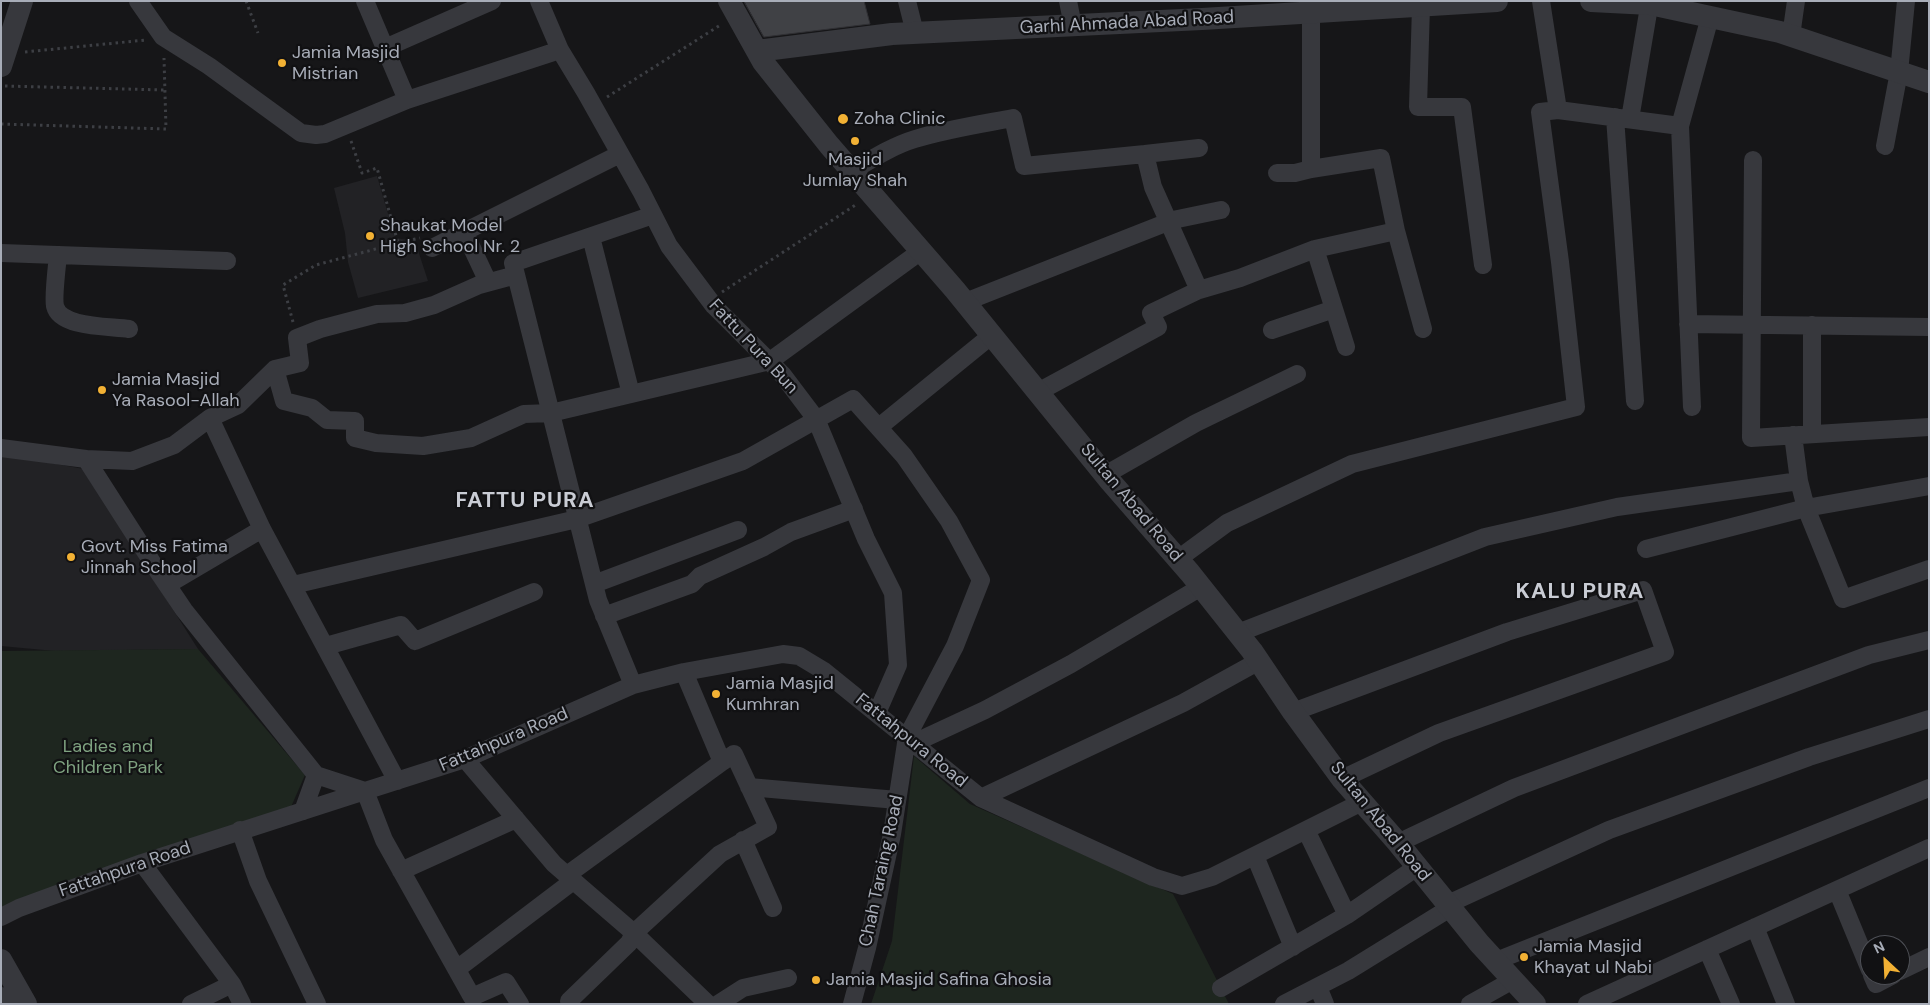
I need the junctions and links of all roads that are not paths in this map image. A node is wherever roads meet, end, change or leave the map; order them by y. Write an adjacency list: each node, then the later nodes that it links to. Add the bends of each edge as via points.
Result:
1 (22, 1): 25 (street)
2 (138, 1): 28 (street, via 159,38 209,66 301,133 325,134)
3 (365, 1): 22 (street)
4 (492, 1): 22 (street)
5 (539, 1): 23 (street, Fattu Pura Bun)
6 (907, 1): 20 (street)
7 (1068, 1): 19 (street)
8 (1497, 1): 14 (street, Garhi Ahmada Abad Road)
9 (1541, 1): 29 (street)
10 (1591, 1): 13 (street)
11 (1796, 1): 21 (street)
12 (1906, 1): 26 (street)
13 (1650, 3): 18 (street); 30 (street)
14 (1421, 6): 17 (street, Garhi Ahmada Abad Road); 52 (street, via 1418,107 1462,107)
15 (733, 8): 24 (street, Sultan Abad Road)
16 (1241, 9): 17 (street, Garhi Ahmada Abad Road); 19 (street, Garhi Ahmada Abad Road)
17 (1312, 13): 37 (street)
18 (1710, 17): 21 (street); 31 (street)
19 (1073, 26): 20 (street, Garhi Ahmada Abad Road)
20 (915, 33): 24 (street, Garhi Ahmada Abad Road)
21 (1791, 36): 26 (street)
22 (385, 48): 28 (street)
23 (560, 50): 28 (street); 34 (street, Fattu Pura Bun)
24 (757, 51): 38 (street, Sultan Abad Road)
25 (3, 60)
26 (1899, 72): 27 (street); 32 (street)
27 (1929, 82)
28 (406, 100)
29 (1558, 110): 30 (street); 92 (street, via 1540,112 1576,407 1352,464 1227,523)
30 (1622, 118): 31 (street); 72 (street)
31 (1680, 126): 58 (street)
32 (1885, 146)
33 (1199, 148): 35 (street)
34 (620, 154): 41 (street, Fattu Pura Bun); 43 (street)
35 (1145, 154): 38 (street, via 1024,166 1014,118 914,140 880,154); 42 (street)
36 (1753, 160): 59 (street)
37 (1311, 170): 39 (street); 44 (street, via 1381,158)
38 (852, 171): 48 (street, Sultan Abad Road)
39 (1277, 173)
40 (1221, 210): 42 (street)
41 (653, 215): 45 (street); 67 (street, Fattu Pura Bun, via 669,246 709,300)
42 (1168, 222): 55 (street); 56 (street)
43 (464, 232): 46 (street); 54 (street)
44 (1396, 232): 47 (street); 63 (street)
45 (591, 236): 53 (street, via 513,263); 71 (street)
46 (432, 248)
47 (1315, 249): 55 (street); 57 (street)
48 (921, 251): 56 (street, Sultan Abad Road); 67 (street)
49 (1, 253): 50 (street)
50 (58, 255): 51 (street); 62 (street, via 55,306 61,317 70,322)
51 (227, 261)
52 (1483, 265)
53 (516, 275): 54 (street); 74 (street)
54 (488, 282): 68 (street, via 434,305 405,313 377,314 297,338 300,363)
55 (1199, 290): 70 (street, via 1151,313 1158,327)
56 (965, 302): 65 (street, Sultan Abad Road)
57 (1334, 309): 64 (street); 66 (street)
58 (1688, 324): 59 (street); 73 (street)
59 (1752, 324): 60 (street); 80 (street, via 1751,438)
60 (1812, 325): 61 (street); 79 (street)
61 (1929, 327)
62 (129, 329)
63 (1423, 329)
64 (1272, 330)
65 (992, 335): 70 (street, Sultan Abad Road); 77 (street)
66 (1346, 348)
67 (770, 361): 71 (street); 76 (street, Fattu Pura Bun)
68 (275, 369): 74 (street, via 284,401 312,408 327,420 355,421 355,438 376,443 423,446 471,438 524,414); 75 (street, via 238,405)
69 (1298, 374): 83 (street, via 1196,423)
70 (1038, 392): 83 (street, Sultan Abad Road)
71 (630, 394): 74 (street)
72 (1635, 401)
73 (1692, 407)
74 (551, 414): 88 (street)
75 (210, 418): 82 (street, via 174,445 132,462); 89 (street)
76 (816, 419): 77 (street, via 853,399); 87 (street, Fattu Pura Bun); 88 (street, via 743,460)
77 (879, 427): 109 (street, Chah Taraing Road, via 904,456 943,513 981,580)
78 (1929, 427): 79 (street)
79 (1812, 434): 80 (street)
80 (1793, 435): 84 (street)
81 (1, 448): 82 (street)
82 (86, 459): 95 (street)
83 (1105, 475): 92 (street, Sultan Abad Road)
84 (1799, 481): 86 (street); 100 (street, via 1617,507 1485,537)
85 (1929, 486): 86 (street)
86 (1806, 508): 91 (street); 93 (street, via 1843,599)
87 (854, 509): 99 (street, via 791,532 700,576 692,584); 107 (street, Fattu Pura Bun, via 893,593 898,665)
88 (578, 519): 94 (street); 96 (street)
89 (262, 529): 95 (street); 96 (street)
90 (738, 530): 94 (street)
91 (1646, 549)
92 (1178, 559): 97 (street, Sultan Abad Road)
93 (1929, 569)
94 (594, 584): 99 (street)
95 (167, 585): 112 (street)
96 (293, 585): 102 (street)
97 (1201, 587): 100 (street, Sultan Abad Road); 109 (street, via 986,710)
98 (534, 592): 102 (street, via 415,641 400,625)
99 (604, 616): 105 (street)
100 (1238, 632): 103 (street, Sultan Abad Road)
101 (1929, 640): 126 (street, via 1868,655 1514,788)
102 (326, 646): 114 (street)
103 (1259, 661): 106 (street, Sultan Abad Road); 118 (street, via 1183,703)
104 (684, 672): 105 (street, Fattahpura Road); 107 (street, Fattahpura Road, via 783,654 799,656 824,671); 111 (street)
105 (632, 685): 110 (street, Fattahpura Road)
106 (1293, 712): 113 (street, Sultan Abad Road); 113 (street, via 1507,632 1643,590 1665,652 1439,733)
107 (877, 713): 109 (street, Fattahpura Road)
108 (1929, 719): 134 (street, via 1809,757 1609,830)
109 (910, 740): 118 (street, Fattahpura Road); 119 (street, Chah Taraing Road)
110 (465, 759): 114 (street, Fattahpura Road); 122 (street)
111 (722, 762): 115 (street, via 734,754); 132 (street)
112 (316, 776): 117 (street); 121 (street)
113 (1342, 779): 120 (street, Sultan Abad Road)
114 (398, 781): 117 (street, Fattahpura Road)
115 (749, 787): 119 (street); 125 (street, via 768,827)
116 (1929, 788): 145 (street)
117 (365, 791): 121 (street, Fattahpura Road); 131 (street, via 384,840)
118 (981, 798): 128 (street, Fattahpura Road, via 1153,877 1182,886 1212,877)
119 (898, 800): 164 (street, Chah Taraing Road)
120 (1362, 802): 124 (street, Fattahpura Road); 126 (street, Sultan Abad Road)
121 (303, 811): 123 (street, Fattahpura Road)
122 (516, 819): 131 (street); 132 (street)
123 (240, 830): 129 (street, Fattahpura Road); 160 (street, via 258,881)
124 (1306, 830): 128 (street, Fattahpura Road); 136 (street)
125 (743, 840): 135 (street); 139 (street, via 720,854)
126 (1398, 843): 130 (street, Sultan Abad Road)
127 (1929, 848): 133 (street)
128 (1255, 856): 141 (street)
129 (142, 863): 137 (street, Fattahpura Road); 150 (street)
130 (1417, 867): 134 (street, Sultan Abad Road); 136 (street)
131 (401, 871): 147 (street)
132 (570, 878): 139 (street); 147 (street)
133 (1837, 890): 138 (street); 140 (street)
134 (1449, 906): 145 (street, Sultan Abad Road); 151 (street)
135 (773, 908)
136 (1347, 915): 141 (street)
137 (1, 917)
138 (1755, 927): 142 (street); 171 (street)
139 (634, 933): 154 (street, via 629,943); 162 (street)
140 (1860, 946)
141 (1294, 947): 152 (street)
142 (1708, 949): 169 (street); 170 (street)
143 (1929, 957): 146 (street)
144 (1, 960): 157 (street)
145 (1496, 961): 149 (street, Sultan Abad Road)
146 (1910, 967)
147 (456, 969): 155 (street)
148 (788, 978): 163 (street, via 743,988)
149 (1513, 980): 167 (street); 168 (street, Sultan Abad Road)
150 (232, 984): 158 (street); 159 (street)
151 (1318, 987): 165 (street); 166 (street)
152 (1221, 988)
153 (1, 998): 156 (street)
154 (569, 1001)
155 (469, 1002): 161 (street, via 506,982)
156 (4, 1004)
157 (26, 1004)
158 (192, 1004)
159 (242, 1004)
160 (317, 1004)
161 (519, 1004)
162 (707, 1004)
163 (718, 1004)
164 (852, 1004)
165 (1284, 1004)
166 (1325, 1004)
167 (1470, 1004)
168 (1535, 1004)
169 (1587, 1004)
170 (1731, 1004)
171 (1786, 1004)

